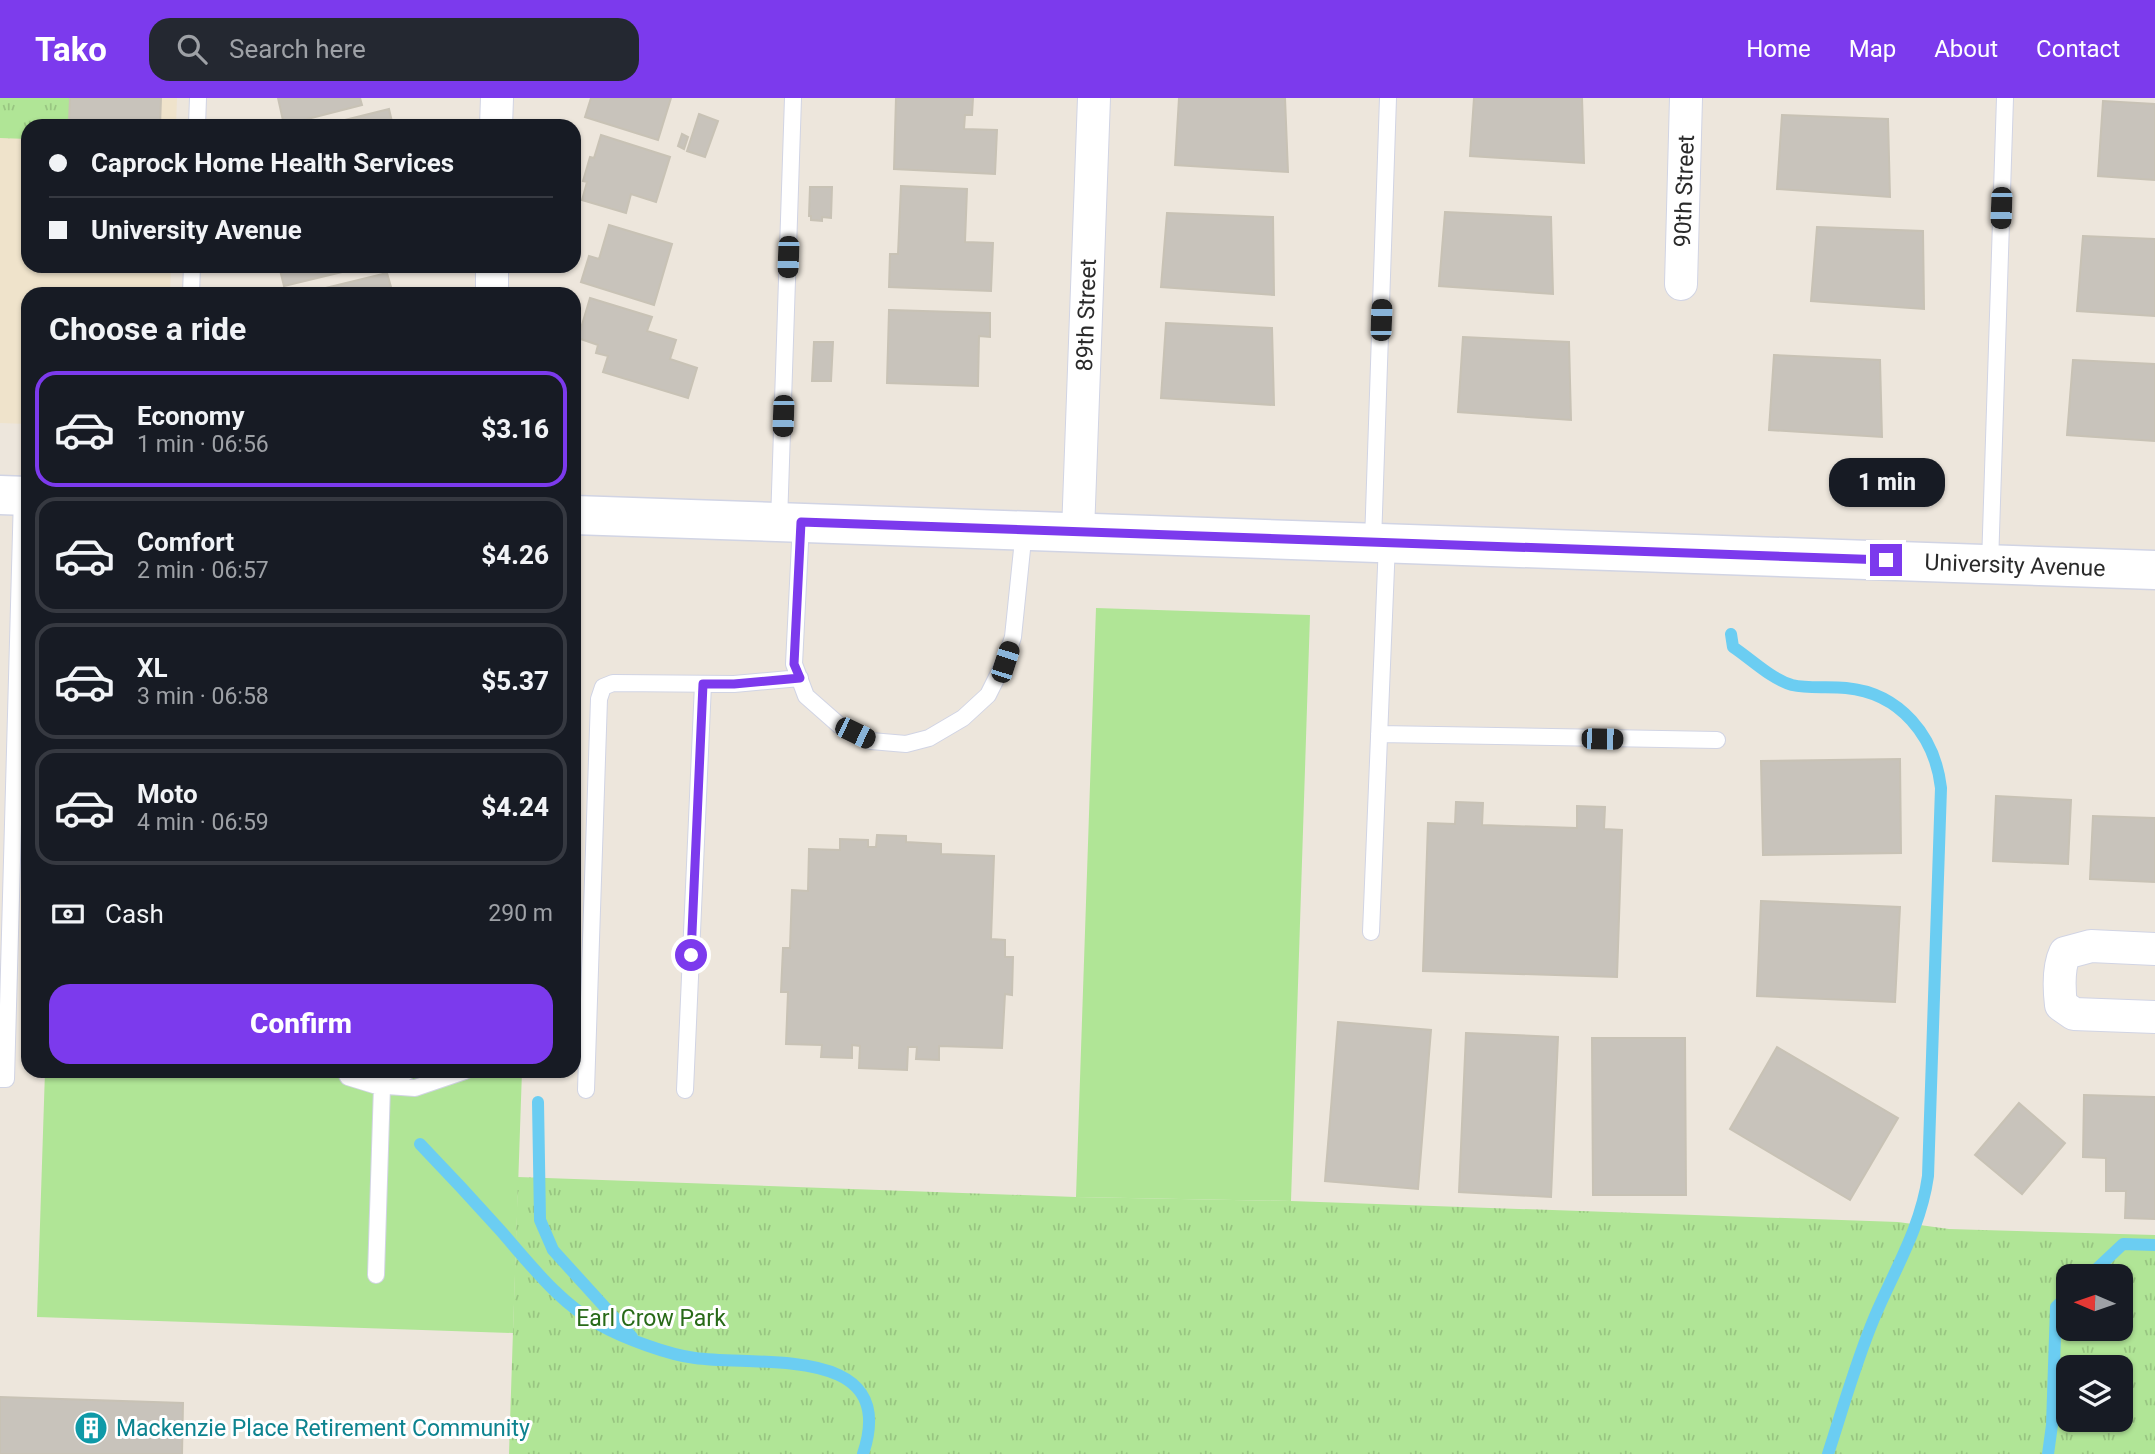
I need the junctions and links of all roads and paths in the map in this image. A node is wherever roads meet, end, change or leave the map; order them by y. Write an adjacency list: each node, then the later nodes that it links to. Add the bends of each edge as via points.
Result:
1 (198, 98): 8 (lane)
2 (497, 98): 9 (street)
3 (793, 98): 13 (lane)
4 (1094, 98): 15 (street, 89th Street)
5 (1388, 98): 16 (lane)
6 (1686, 98): 10 (street, 90th Street)
7 (2005, 98): 17 (lane)
8 (197, 119)
9 (496, 119)
10 (1681, 284)
11 (17, 496): 23 (lane)
12 (581, 515): 13 (main road, University Avenue)
13 (790, 522): 14 (main road, University Avenue); 19 (lane, via 794,664)
14 (1024, 530): 15 (main road, University Avenue); 19 (lane, via 1013,637 1005,662 988,695 963,718 929,738 906,744 871,741 839,725 806,696)
15 (1079, 532): 16 (main road, University Avenue)
16 (1380, 543): 17 (main road, University Avenue); 21 (lane)
17 (1990, 564): 18 (main road, University Avenue)
18 (2155, 570)
19 (800, 678): 20 (lane)
20 (703, 684): 32 (lane, via 613,683 603,687 599,699); 33 (lane)
21 (1378, 734): 22 (lane); 24 (lane)
22 (1717, 740)
23 (7, 742): 30 (lane, via 6,1079)
24 (1371, 932)
25 (2155, 949): 26 (street, via 2091,946 2065,953 2060,996 2061,1005 2074,1014)
26 (2155, 1017)
27 (352, 1078): 31 (lane)
28 (396, 1078): 31 (lane)
29 (444, 1078): 31 (lane, via 415,1088)
30 (0, 1079)
31 (382, 1086): 34 (lane)
32 (586, 1090)
33 (685, 1090)
34 (376, 1275)

